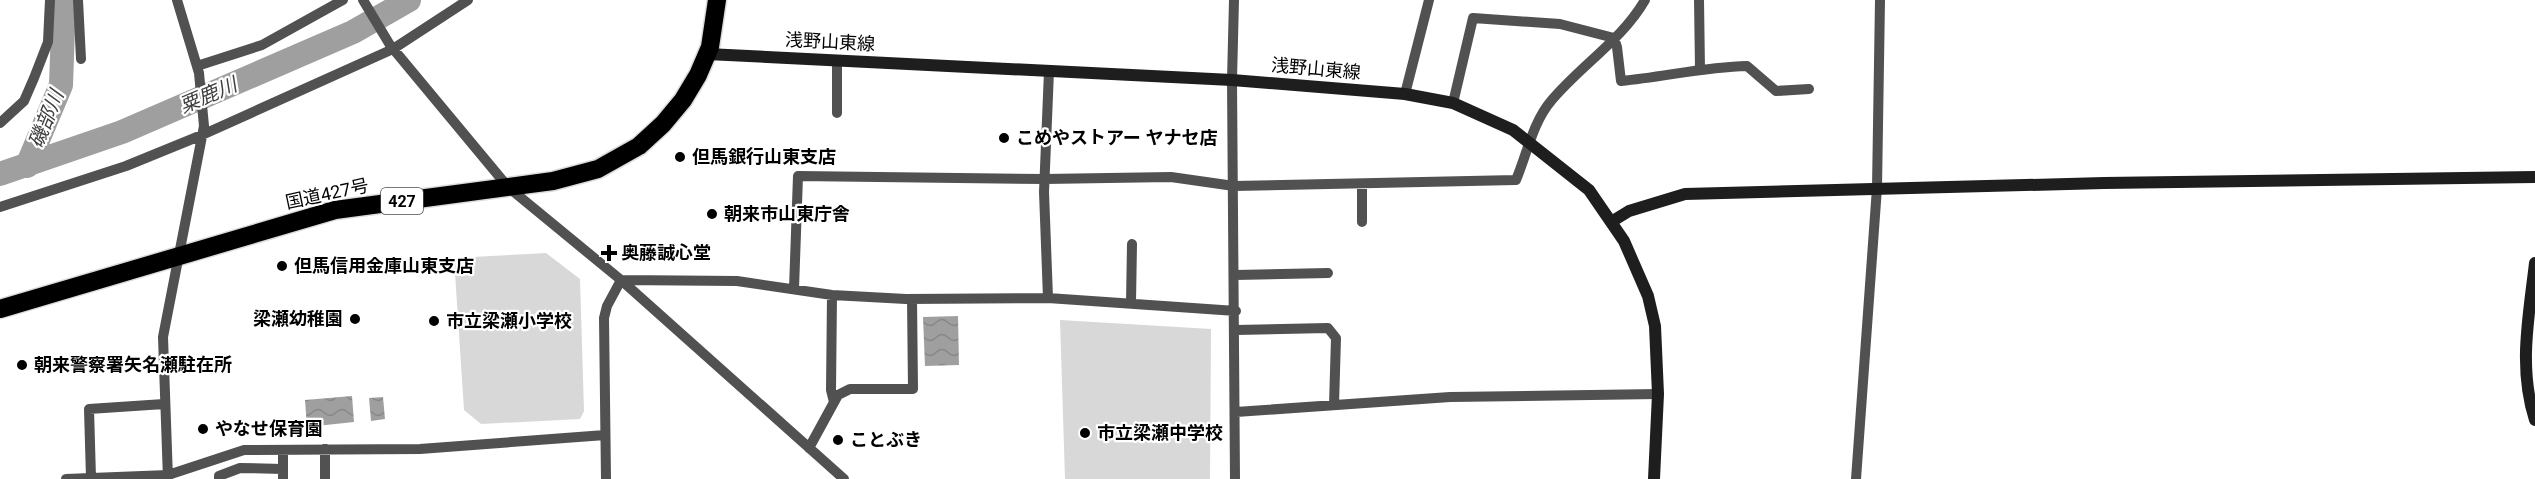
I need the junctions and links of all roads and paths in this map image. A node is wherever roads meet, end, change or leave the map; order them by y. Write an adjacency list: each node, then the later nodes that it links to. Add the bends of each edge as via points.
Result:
1 (50, 0): 26 (street, via 48,42 34,78 24,101)
2 (78, 0): 16 (street)
3 (177, 0): 19 (street)
4 (343, 0): 19 (street, via 262,45)
5 (363, 0): 14 (street)
6 (468, 0): 14 (street)
7 (717, 0): 15 (highway, 国道427号 / 427)
8 (1234, 0): 21 (street)
9 (1429, 0): 23 (street)
10 (1645, 0): 13 (street)
11 (1699, 0): 18 (street)
12 (1880, 0): 34 (street)
13 (1614, 38): 18 (street, via 1621,81); 24 (street, via 1560,24 1473,18); 28 (street, via 1551,101 1537,121)
14 (391, 47): 27 (street); 33 (street)
15 (707, 54): 17 (main road, 浅野山東線); 33 (highway, 国道427号 / 427, via 683,100 639,146 584,175)
16 (81, 60)
17 (837, 61): 20 (main road, 浅野山東線); 25 (street)
18 (1700, 69): 22 (street, via 1747,66 1776,91)
19 (198, 70): 27 (street)
20 (1049, 71): 21 (main road, 浅野山東線); 30 (street)
21 (1232, 81): 23 (main road, 浅野山東線); 32 (street)
22 (1809, 89)
23 (1405, 94): 24 (main road, 浅野山東線)
24 (1453, 103): 28 (main road, 浅野山東線)
25 (837, 113)
26 (0, 123)
27 (203, 131): 35 (street, via 126,166); 39 (street)
28 (1531, 142): 31 (street, via 1516,180); 37 (main road, 浅野山東線, via 1589,190)
29 (2535, 177): 34 (main road)
30 (1045, 179): 32 (street, via 1171,177); 44 (street, via 798,176); 46 (street)
31 (1362, 184): 32 (street); 36 (street)
32 (1234, 186): 42 (street)
33 (508, 187): 39 (highway, 国道427号 / 427, via 335,210); 43 (street)
34 (1877, 188): 37 (main road, via 1685,194 1629,211); 72 (street)
35 (0, 207)
36 (1362, 222)
37 (1611, 222): 52 (main road, 浅野山東線, via 1624,241 1648,296 1655,326)
38 (1132, 244): 48 (street)
39 (179, 257): 49 (highway, 国道427号 / 427); 54 (street, via 163,337)
40 (2535, 263): 57 (main road, via 2524,361)
41 (1328, 273): 42 (street)
42 (1235, 275): 50 (street)
43 (621, 280): 44 (street, via 737,280); 58 (street, via 603,318); 59 (street)
44 (794, 289): 45 (street)
45 (832, 295): 47 (street); 53 (street)
46 (1048, 298): 47 (street); 48 (street)
47 (912, 299): 53 (street, via 913,389 850,390 838,395)
48 (1131, 303): 50 (street)
49 (0, 309)
50 (1236, 311): 51 (street)
51 (1236, 330): 55 (street, via 1328,328 1336,339); 56 (street)
52 (1658, 394): 55 (street, via 1450,397); 71 (main road, 浅野山東線)
53 (834, 402): 59 (street)
54 (164, 404): 63 (street); 64 (street, via 90,408)
55 (1334, 405): 56 (street)
56 (1236, 412): 70 (street)
57 (2535, 420)
58 (605, 435): 61 (street, via 420,449); 68 (street)
59 (809, 448): 69 (street)
60 (283, 450): 61 (street); 62 (street); 63 (street, via 244,450)
61 (325, 450): 67 (street)
62 (283, 474): 66 (street, via 240,468)
63 (168, 477): 64 (street)
64 (91, 478): 65 (street)
65 (66, 479)
66 (219, 479)
67 (325, 479)
68 (606, 479)
69 (844, 479)
70 (1235, 479)
71 (1654, 479)
72 (1856, 479)

